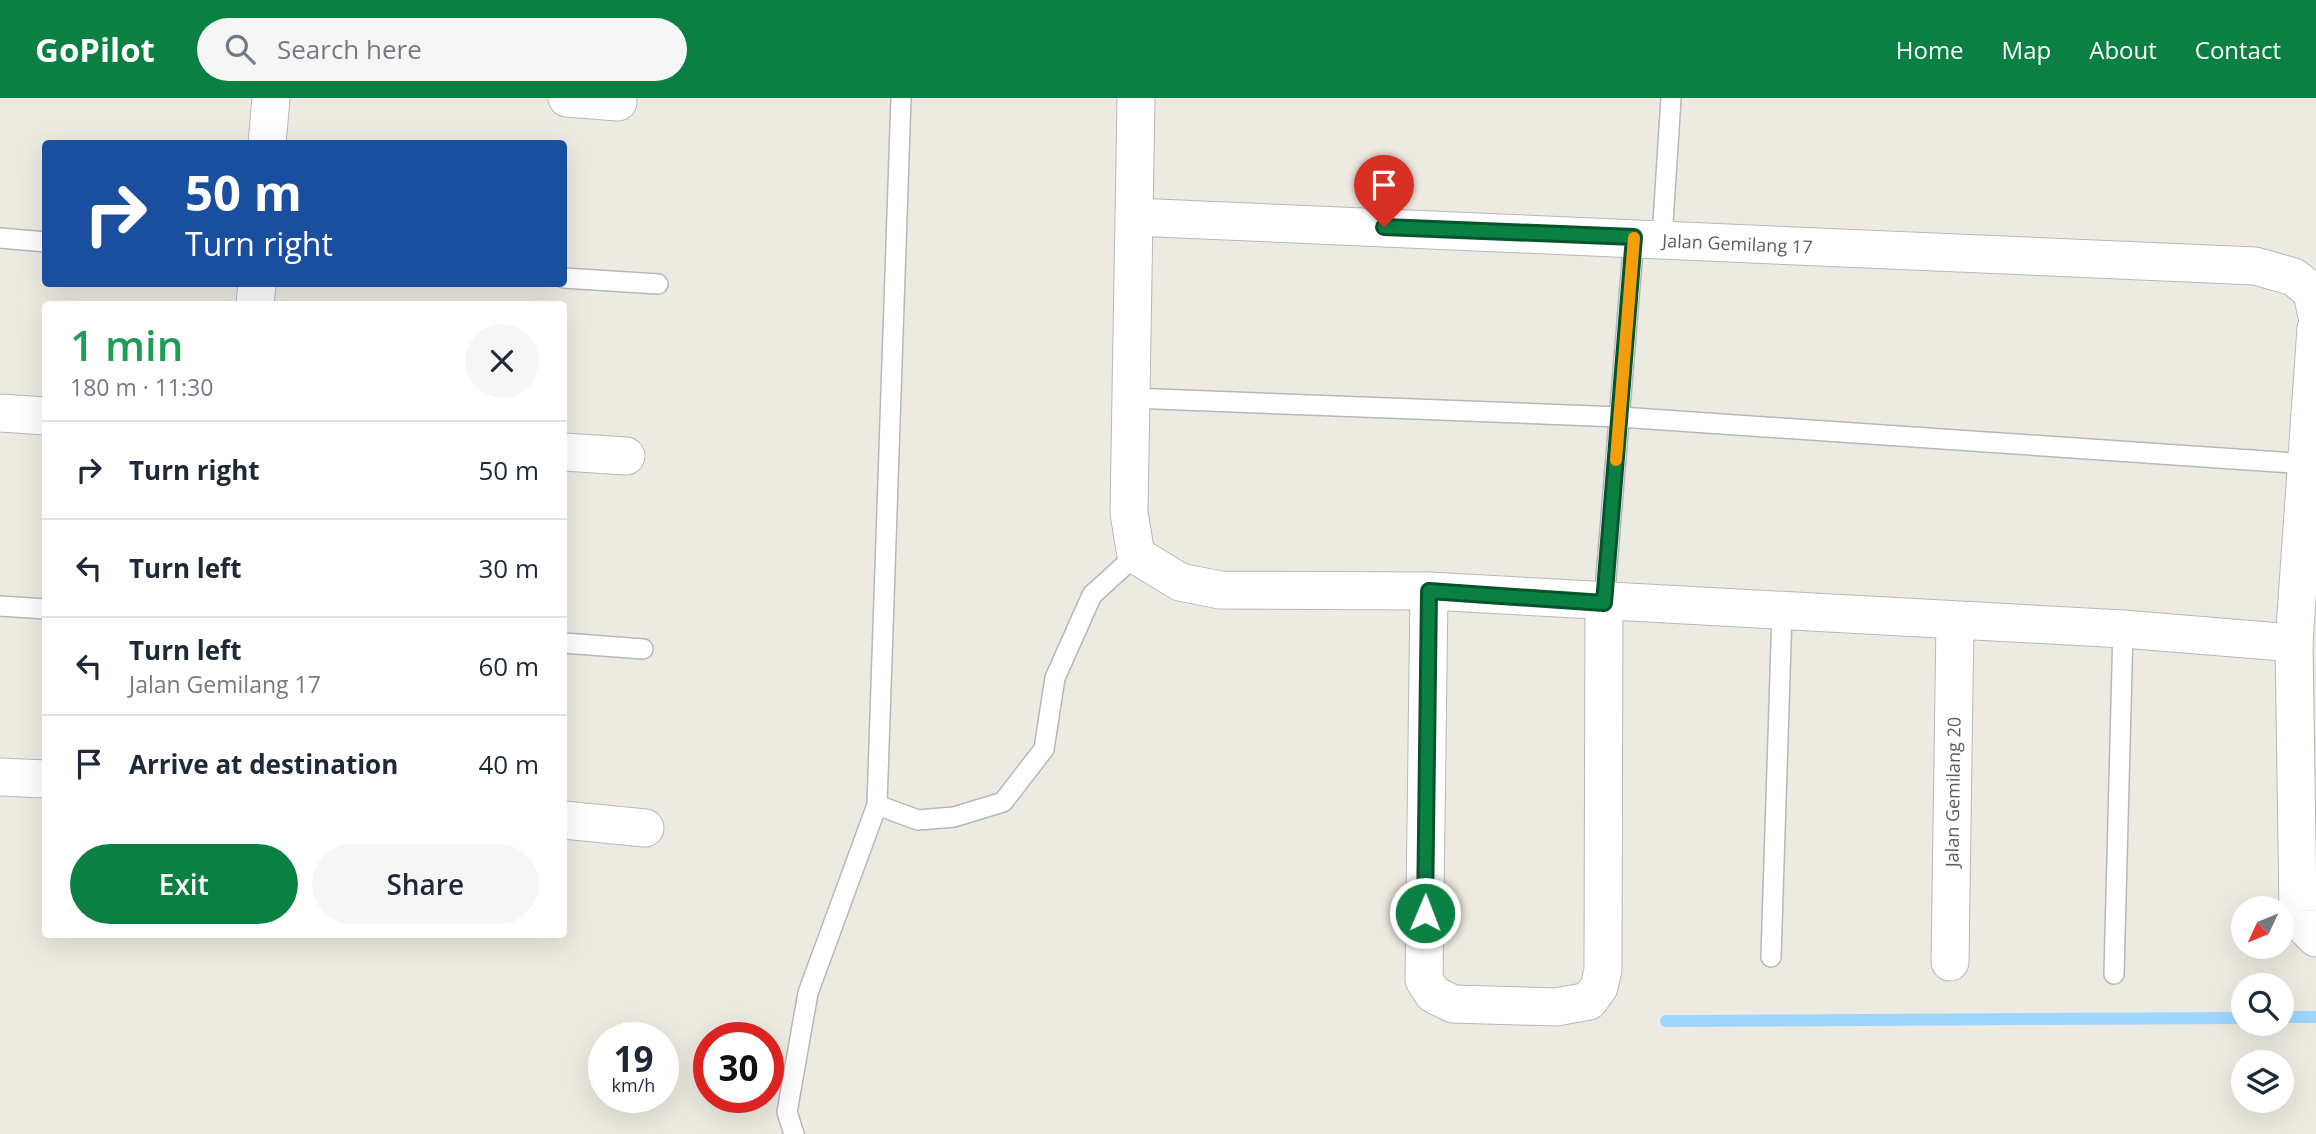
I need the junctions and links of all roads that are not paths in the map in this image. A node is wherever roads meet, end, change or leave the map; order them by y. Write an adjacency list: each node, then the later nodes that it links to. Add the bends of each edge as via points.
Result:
1 (271, 98): 7 (street)
2 (567, 98): 6 (street)
3 (901, 98): 36 (lane)
4 (1136, 98): 8 (street)
5 (1671, 98): 9 (lane)
6 (618, 102)
7 (267, 140)
8 (1134, 217): 9 (street, Jalan Gemilang 17); 16 (street)
9 (1648, 237): 14 (street, Jalan Gemilang 17, via 2255,266 2294,277 2312,292); 19 (lane)
10 (0, 238): 11 (lane)
11 (42, 242)
12 (567, 278): 13 (lane)
13 (658, 284)
14 (2316, 312)
15 (2316, 328): 22 (street)
16 (1131, 398): 19 (lane); 23 (street, via 1129,513)
17 (0, 413): 18 (street)
18 (42, 416)
19 (1620, 417): 22 (lane); 25 (lane)
20 (567, 452): 21 (street)
21 (626, 456)
22 (2308, 464): 32 (street)
23 (1136, 555): 24 (street, via 1180,582 1220,590); 36 (lane, via 1092,595 1055,678 1044,749 1003,802 954,817 918,820)
24 (1429, 591): 25 (street); 25 (street, via 1424,980 1433,994 1452,1004 1556,1007 1589,1001 1599,987 1603,970)
25 (1604, 603): 28 (street)
26 (0, 606): 27 (lane)
27 (42, 609)
28 (1782, 612): 29 (street); 40 (lane)
29 (1955, 622): 30 (street); 41 (street, Jalan Gemilang 20)
30 (2123, 629): 32 (street); 42 (lane)
31 (567, 643): 33 (lane)
32 (2294, 643): 39 (street, via 2298,911)
33 (643, 649)
34 (0, 777): 35 (street)
35 (42, 779)
36 (877, 806): 43 (lane, via 808,993 787,1112)
37 (567, 820): 38 (street)
38 (645, 828)
39 (2316, 938)
40 (1771, 957)
41 (1950, 962)
42 (2114, 974)
43 (793, 1134)

